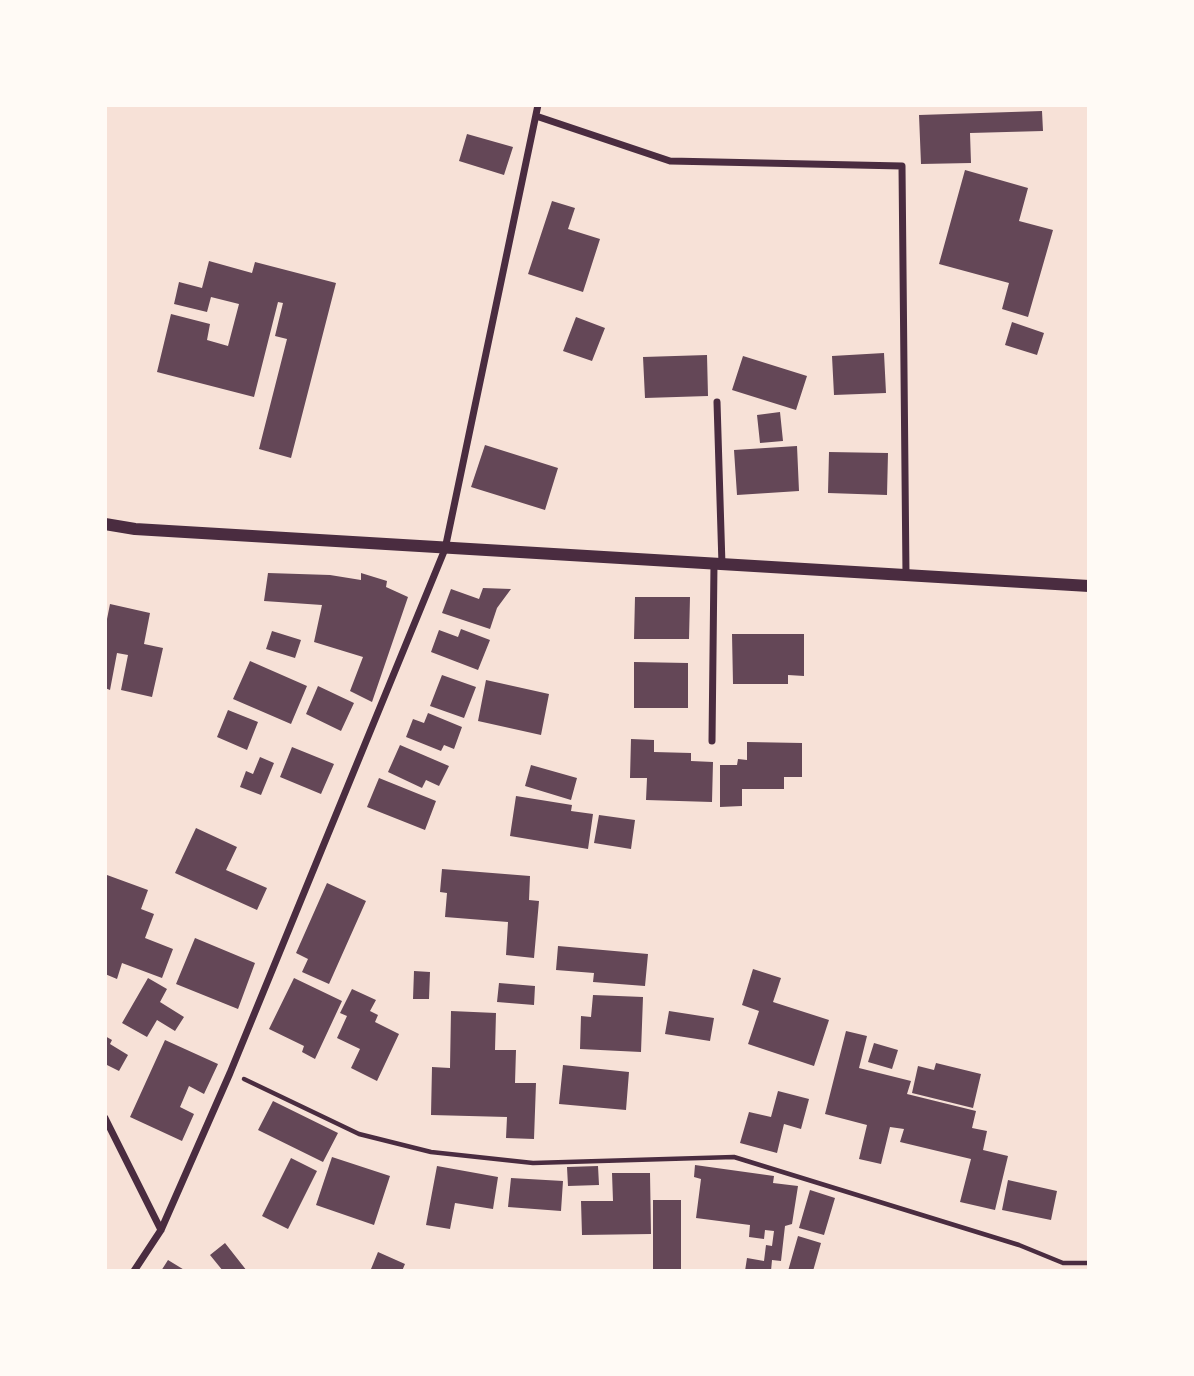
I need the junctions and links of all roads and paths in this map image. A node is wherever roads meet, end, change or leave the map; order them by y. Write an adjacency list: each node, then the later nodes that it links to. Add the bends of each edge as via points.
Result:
1 (538, 105): 2 (street)
2 (536, 116): 5 (street); 7 (street, via 670,162 902,166)
3 (717, 402): 6 (street)
4 (105, 524): 5 (street, via 135,530)
5 (445, 549): 6 (street); 10 (street)
6 (718, 564): 7 (street); 9 (street)
7 (906, 575): 8 (street)
8 (1089, 586)
9 (712, 741)
10 (230, 1073): 12 (street); 13 (path, via 359,1134 431,1152 533,1163 734,1157 1019,1245 1063,1263)
11 (105, 1118): 12 (street)
12 (161, 1230): 14 (street)
13 (1089, 1263)
14 (134, 1271)

